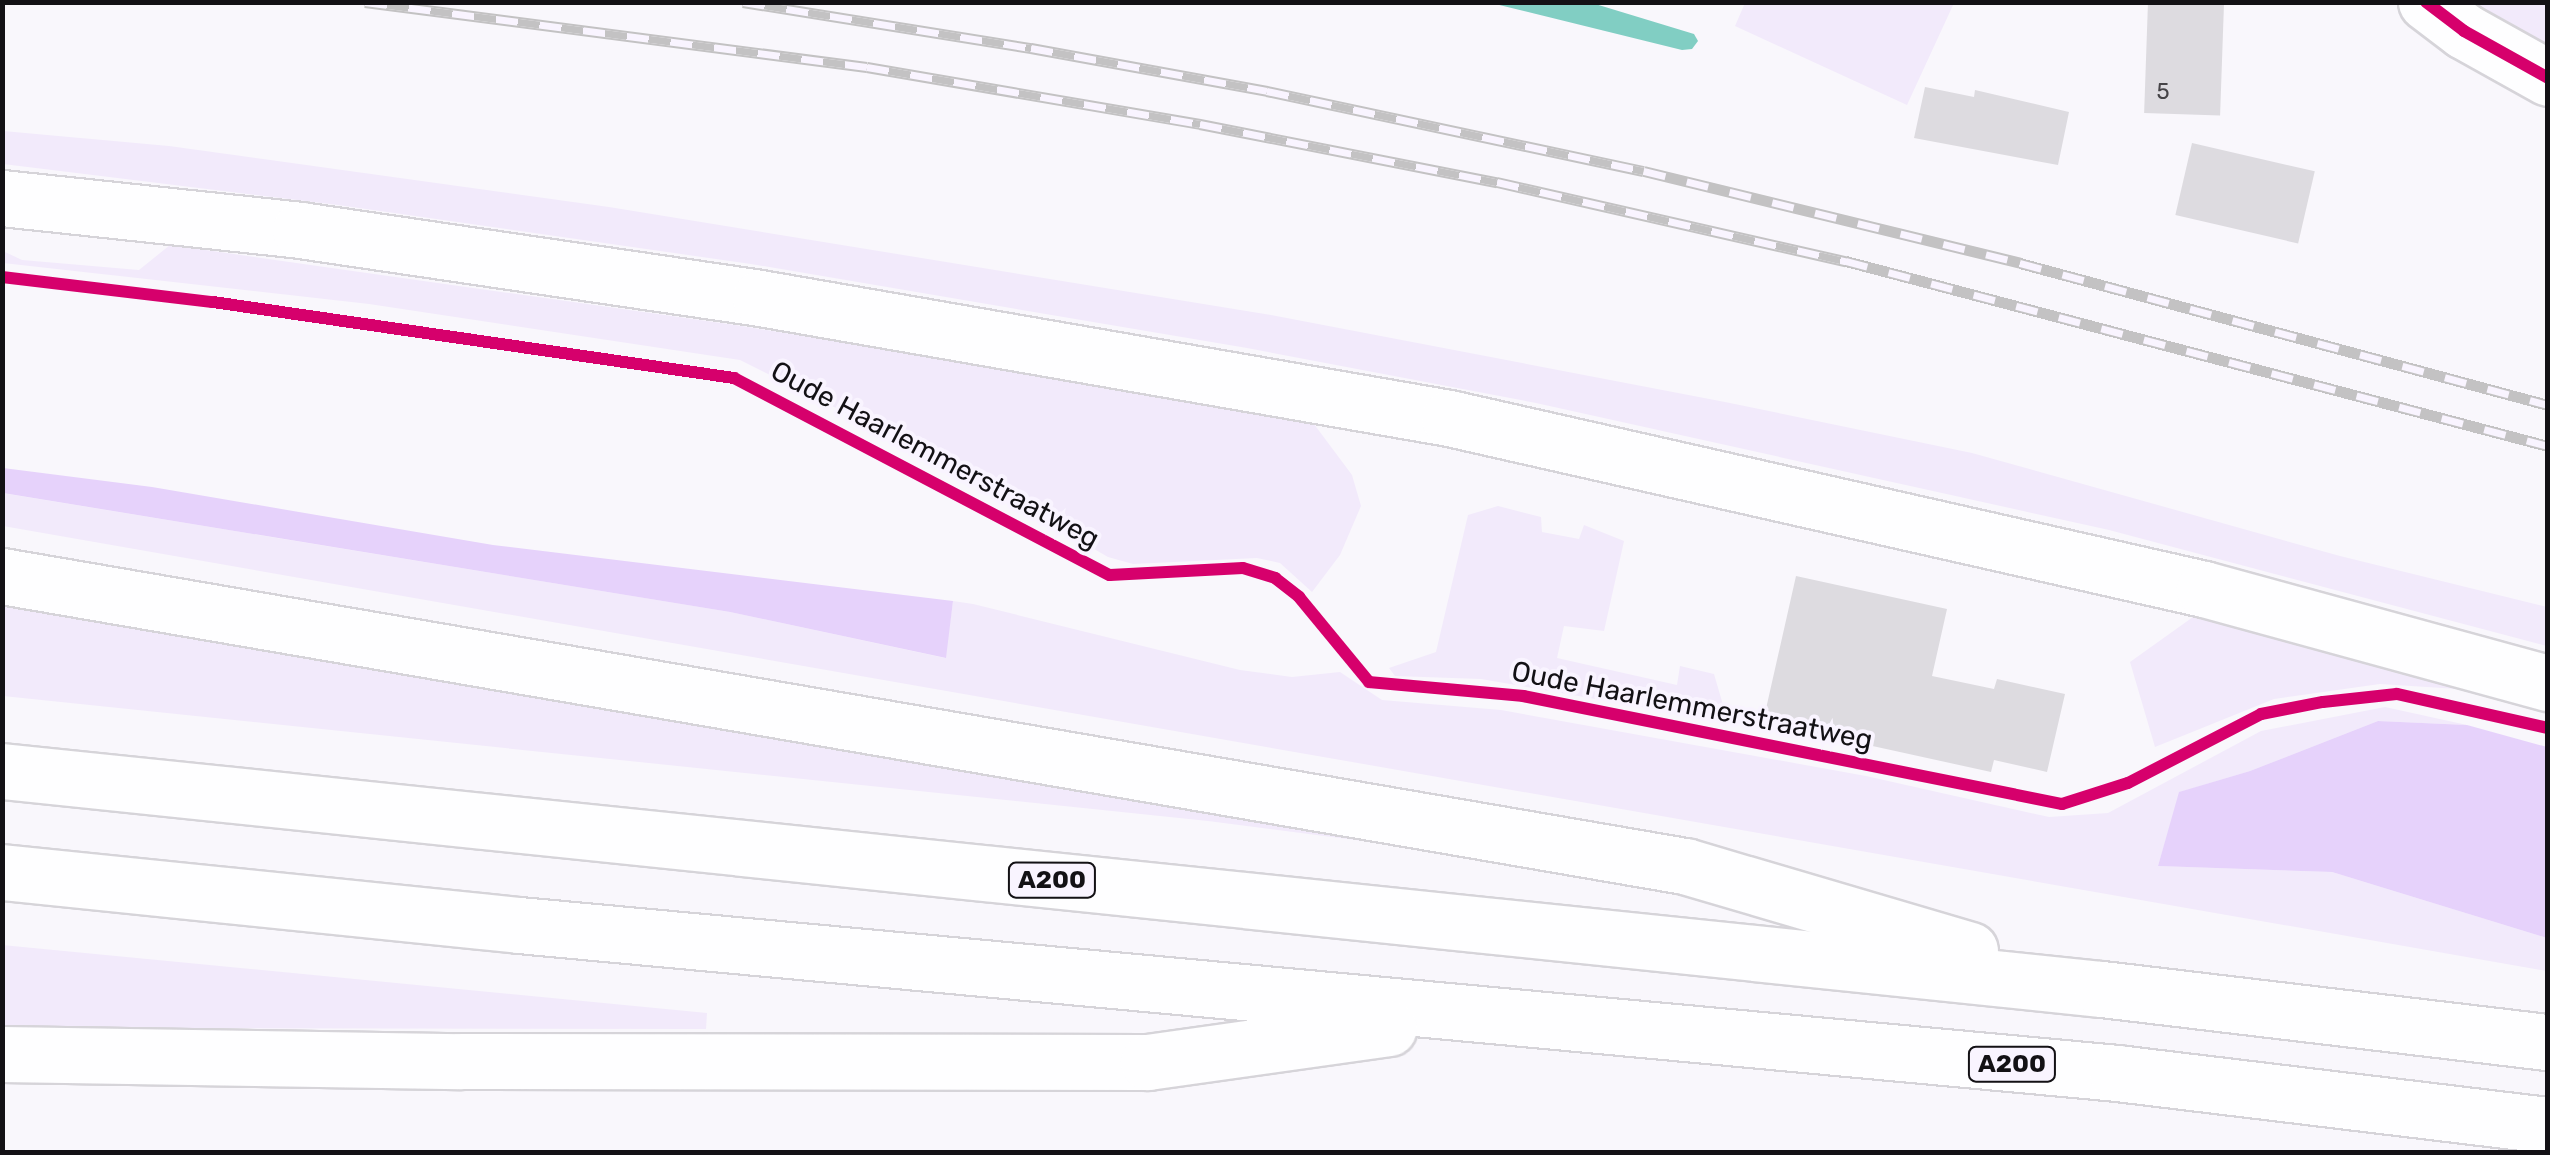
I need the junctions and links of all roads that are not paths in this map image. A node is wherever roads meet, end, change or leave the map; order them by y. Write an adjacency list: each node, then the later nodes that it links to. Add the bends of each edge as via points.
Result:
1 (2426, 2): 2 (main road)
2 (2548, 78)
3 (2, 198): 5 (main road, via 300,230 760,298 1448,418 2204,589)
4 (2, 576): 8 (main road, A200, via 1685,866)
5 (2548, 682)
6 (2, 770): 8 (main road, A200)
7 (2, 872): 9 (main road, A200)
8 (2102, 989): 10 (main road, A200)
9 (1476, 1015): 11 (main road, A200, via 1148,1062); 12 (main road, A200, via 2117,1074)
10 (2548, 1042)
11 (2, 1054)
12 (2548, 1125)

